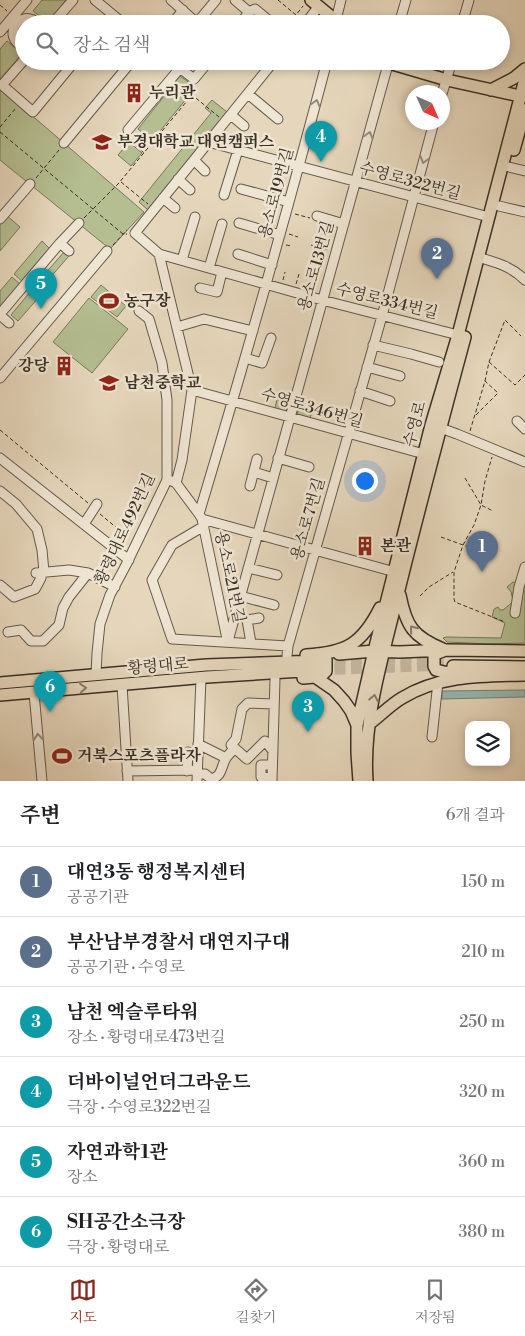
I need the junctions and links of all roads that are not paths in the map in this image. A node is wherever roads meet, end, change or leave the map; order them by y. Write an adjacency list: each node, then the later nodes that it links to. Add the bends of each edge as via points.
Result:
1 (27, 0): 13 (street)
2 (73, 0): 14 (street)
3 (95, 0): 15 (street)
4 (171, 0): 11 (street)
5 (216, 0): 18 (street)
6 (235, 0): 12 (street)
7 (341, 0): 22 (street)
8 (406, 0): 23 (street)
9 (469, 0): 24 (street)
10 (311, 5): 21 (main road)
11 (183, 10): 16 (street); 17 (street)
12 (250, 12): 19 (street); 20 (street, via 255,9)
13 (18, 15)
14 (60, 15)
15 (113, 15)
16 (179, 15)
17 (188, 15)
18 (204, 15)
19 (248, 15)
20 (262, 15)
21 (327, 15)
22 (339, 15)
23 (402, 15)
24 (465, 15)
25 (15, 19): 26 (street); 27 (street, via 12,31)
26 (0, 32)
27 (15, 39)
28 (525, 69): 43 (main road)
29 (15, 70): 30 (street, via 2,85 33,112)
30 (68, 70)
31 (125, 70): 53 (street)
32 (178, 70): 50 (street)
33 (182, 70): 34 (street, via 194,80)
34 (202, 70)
35 (267, 70): 44 (street)
36 (325, 70): 56 (street, 용소로19번길, one-way to 36)
37 (386, 70): 61 (street, 용소로13번길, one-way to 37)
38 (414, 70): 41 (main road)
39 (450, 70): 41 (street)
40 (525, 79): 45 (main road, 수영로)
41 (447, 80): 42 (street); 43 (main road)
42 (445, 85)
43 (491, 90): 45 (main road)
44 (248, 94): 47 (street); 48 (street)
45 (523, 96): 74 (main road, 수영로)
46 (525, 110): 57 (main road, 수영로)
47 (231, 115): 49 (street); 52 (street)
48 (278, 119)
49 (244, 126)
50 (128, 130)
51 (432, 130): 66 (street, 용소로7번길, one-way to 66)
52 (208, 142): 54 (street, 수영로322번길); 55 (street)
53 (64, 143)
54 (238, 150): 56 (street, 수영로322번길); 65 (street)
55 (194, 160): 58 (street); 60 (street)
56 (299, 167): 61 (street, 수영로322번길); 68 (street, 용소로19번길)
57 (509, 167): 59 (street); 69 (main road, 수영로)
58 (205, 170)
59 (525, 171)
60 (178, 179): 64 (street); 67 (street)
61 (356, 182): 66 (street, 수영로322번길); 79 (street, 용소로13번길)
62 (30, 184): 75 (street)
63 (241, 189): 68 (street)
64 (190, 190)
65 (224, 195)
66 (413, 197): 74 (street, 수영로322번길); 99 (street, 용소로7번길)
67 (163, 198): 70 (street); 84 (street, 수영로334번길, via 132,230)
68 (290, 202): 80 (street, 용소로19번길)
69 (499, 206): 71 (street); 86 (main road, 수영로)
70 (176, 208)
71 (525, 212)
72 (195, 217): 87 (street)
73 (315, 217): 79 (street)
74 (489, 217): 86 (main road, 수영로)
75 (0, 219)
76 (79, 223): 81 (street)
77 (239, 223): 80 (street)
78 (222, 224): 89 (street)
79 (344, 224): 96 (street, 용소로13번길)
80 (281, 233): 88 (street, 용소로19번길)
81 (60, 243): 82 (street); 91 (street)
82 (69, 251)
83 (107, 251): 110 (street)
84 (159, 254): 87 (street, 수영로334번길); 101 (street)
85 (238, 254): 88 (street)
86 (481, 258): 92 (street, via 513,269); 103 (main road, 수영로); 116 (main road, 수영로, via 466,332)
87 (182, 260): 89 (street, 수영로334번길)
88 (272, 265): 93 (street, 용소로19번길)
89 (209, 268): 90 (street, 수영로334번길)
90 (222, 272): 93 (street, 수영로334번길); 95 (street, via 217,292)
91 (34, 274): 94 (street); 98 (street)
92 (525, 280)
93 (266, 284): 96 (street, 수영로334번길); 102 (street, 용소로19번길)
94 (48, 286)
95 (200, 288)
96 (322, 300): 99 (street, 수영로334번길); 115 (street, 용소로13번길)
97 (139, 311): 126 (street, 황령대로492번길, via 149,319 162,363 167,400)
98 (0, 315): 100 (street)
99 (382, 316): 103 (street, 수영로334번길); 105 (street, 용소로7번길)
100 (9, 323)
101 (177, 327): 102 (street, via 204,319); 111 (street)
102 (253, 331): 106 (street, 용소로19번길)
103 (458, 335): 116 (main road, 수영로)
104 (271, 338): 106 (street, via 262,363)
105 (374, 344): 107 (street); 108 (street, 용소로7번길)
106 (245, 358): 113 (street, 용소로19번길)
107 (439, 362)
108 (367, 367): 109 (street); 112 (street, 용소로7번길)
109 (400, 376)
110 (0, 378)
111 (192, 390): 113 (street, 수영로346번길); 127 (street)
112 (360, 391): 114 (street); 117 (street, 용소로7번길)
113 (233, 401): 115 (street, 수영로346번길); 131 (street, 용소로19번길)
114 (390, 401)
115 (290, 417): 117 (street, 수영로346번길); 120 (street, 용소로13번길)
116 (436, 427): 118 (main road, 수영로); 122 (street); 144 (main road, 수영로)
117 (348, 434): 118 (street, 수영로346번길); 134 (street, 용소로7번길)
118 (424, 454): 138 (main road, 수영로)
119 (0, 458): 132 (street)
120 (278, 458): 123 (street); 125 (street, 용소로13번길)
121 (257, 459): 124 (street)
122 (525, 462)
123 (309, 467)
124 (254, 472): 125 (street); 128 (street)
125 (273, 478): 133 (street, 용소로13번길)
126 (167, 480): 127 (street); 135 (street, 황령대로492번길)
127 (176, 483): 131 (street)
128 (250, 486)
129 (0, 491): 140 (street, via 37,528 42,550)
130 (96, 508): 132 (street)
131 (202, 520): 133 (street); 150 (street, 용소로21번길); 150 (street, via 172,545 152,580 172,639)
132 (84, 524): 135 (street)
133 (257, 535): 134 (street); 137 (street, 용소로13번길)
134 (315, 551): 138 (street); 152 (street, 용소로7번길)
135 (129, 560): 143 (street, 황령대로492번길)
136 (525, 567): 147 (street)
137 (248, 568): 141 (street); 145 (street, 용소로13번길)
138 (395, 572): 144 (main road, 수영로)
139 (88, 573): 140 (street, via 69,570); 143 (street); 149 (street, via 69,597 59,625 43,641 31,641 22,630)
140 (40, 575): 142 (street, via 35,589 14,596)
141 (277, 576)
142 (0, 585)
143 (115, 587): 161 (street, 황령대로492번길, via 100,624)
144 (395, 589): 154 (main road, 수영로); 155 (main road, one-way to 144, via 414,632 406,621); 158 (main road, via 353,644)
145 (240, 596): 146 (street); 150 (street, 용소로13번길)
146 (274, 606)
147 (516, 613)
148 (259, 618): 151 (street, via 247,620)
149 (8, 632)
150 (228, 641): 151 (street)
151 (251, 644): 152 (street)
152 (288, 651): 157 (main road, via 222,659); 158 (main road)
153 (525, 651): 155 (main road)
154 (379, 652): 155 (main road); 158 (main road); 170 (main road, 수영로)
155 (445, 657): 156 (main road); 159 (main road); 160 (main road, via 438,652 434,656 434,666 439,672)
156 (525, 658)
157 (206, 665): 158 (main road, 황령대로); 161 (main road, 황령대로)
158 (317, 666): 162 (main road, 황령대로); 163 (main road); 170 (main road)
159 (525, 668)
160 (525, 674): 164 (main road)
161 (96, 675): 165 (main road, 황령대로)
162 (204, 678): 163 (main road, via 221,682); 166 (main road, 황령대로); 172 (street)
163 (275, 679): 169 (street)
164 (438, 682): 170 (main road, via 402,698); 171 (street)
165 (0, 683)
166 (122, 685): 167 (main road, 황령대로, one-way to 166); 178 (street)
167 (34, 692): 168 (main road, 황령대로); 182 (street, one-way to 167)
168 (0, 695)
169 (274, 704): 173 (street, via 248,703 242,709 236,739 231,745); 174 (street)
170 (363, 725): 184 (main road, 수영로, via 357,753); 185 (main road, 수영로)
171 (432, 737)
172 (200, 745): 176 (street); 180 (street)
173 (235, 748): 174 (street, via 247,760 265,741); 176 (street)
174 (273, 751): 177 (street)
175 (188, 752): 179 (street)
176 (226, 758): 180 (street, via 223,777 211,779 205,774)
177 (272, 765): 181 (street); 181 (street, via 261,765 261,776)
178 (127, 771): 179 (street); 183 (street)
179 (187, 771): 180 (street)
180 (197, 775)
181 (272, 779)
182 (42, 781)
183 (128, 781)
184 (359, 781)
185 (367, 781)

